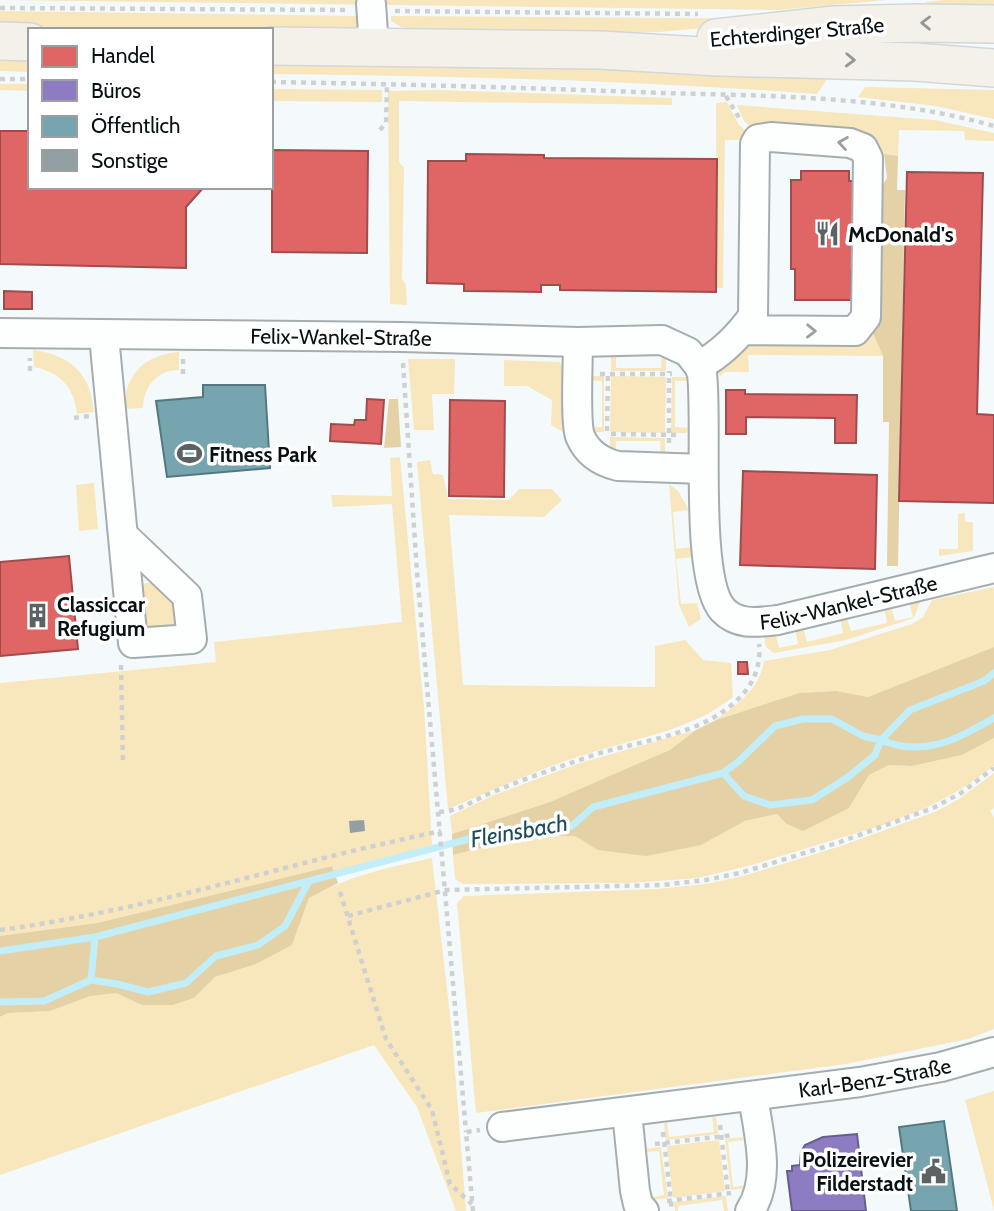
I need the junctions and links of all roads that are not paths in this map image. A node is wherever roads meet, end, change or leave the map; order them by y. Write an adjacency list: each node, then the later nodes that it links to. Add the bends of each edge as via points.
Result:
1 (371, 4): 6 (street)
2 (994, 24): 7 (main road, Echterdinger Straße, one-way to 7, via 834,25)
3 (0, 41): 4 (main road)
4 (28, 41)
5 (273, 46): 6 (main road, Echterdinger Straße)
6 (374, 47): 7 (main road, Echterdinger Straße)
7 (600, 50): 8 (main road, Echterdinger Straße, one-way to 8)
8 (994, 68)
9 (743, 330): 9 (street, one-way to 9, via 855,331 866,317 867,158 863,148 850,143 758,139 748,133 753,316); 13 (street)
10 (0, 333): 11 (street, Felix-Wankel-Straße)
11 (104, 336): 12 (street, Felix-Wankel-Straße); 15 (street)
12 (578, 342): 13 (street, Felix-Wankel-Straße, via 662,340 688,352); 14 (street, via 579,434 589,451 618,466)
13 (700, 370): 14 (street, Felix-Wankel-Straße)
14 (703, 469): 16 (street, Felix-Wankel-Straße, via 708,570 722,609 737,620 779,620)
15 (124, 536): 15 (street, via 134,643 192,639 187,596)
16 (994, 568)
17 (994, 1052): 18 (street, Karl-Benz-Straße, via 883,1078)
18 (753, 1096): 19 (street, Karl-Benz-Straße); 21 (street, via 762,1170)
19 (627, 1112): 20 (street, Karl-Benz-Straße); 22 (street)
20 (502, 1127)
21 (746, 1201)
22 (641, 1208)

